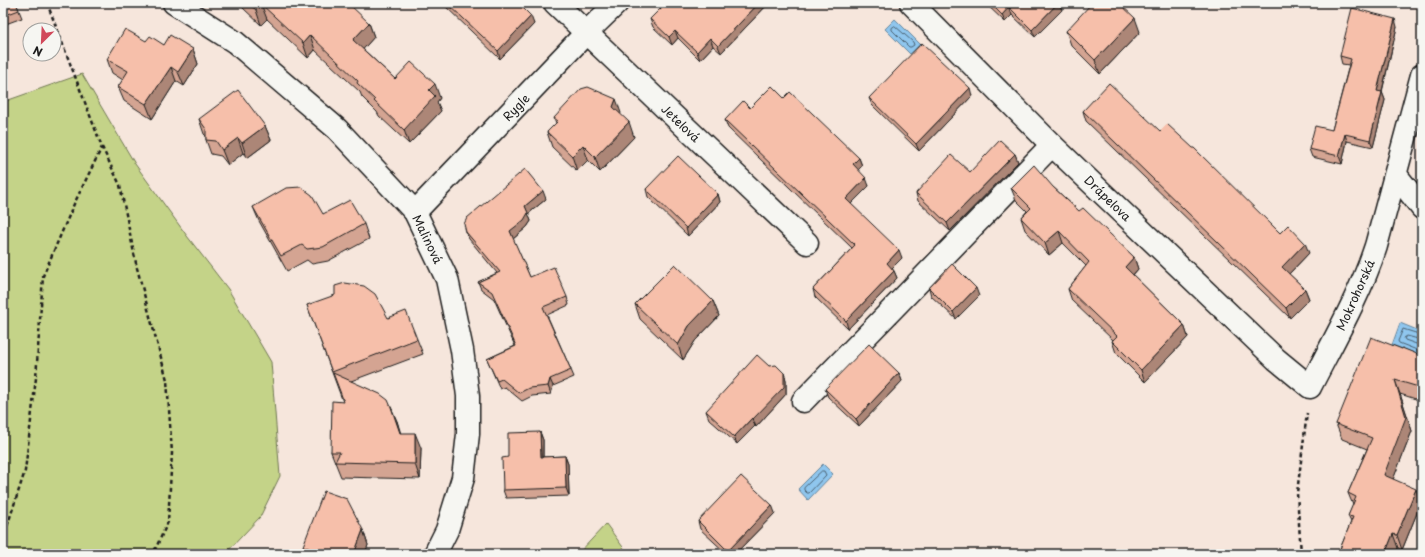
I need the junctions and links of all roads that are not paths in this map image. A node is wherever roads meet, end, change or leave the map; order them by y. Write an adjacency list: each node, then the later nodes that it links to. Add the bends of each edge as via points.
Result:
1 (174, 3): 10 (street, Malinová, via 235,42 337,129)
2 (555, 3): 5 (street, Jetelová)
3 (617, 3): 5 (street, Rygle)
4 (911, 3): 7 (street, Drápelova)
5 (586, 33): 10 (street, Rygle); 11 (street, Jetelová)
6 (1422, 75): 8 (street, Mokrohorská)
7 (1052, 145): 12 (street, Drápelova, via 1276,359); 13 (street)
8 (1396, 175): 9 (street); 12 (street, Mokrohorská, via 1368,272)
9 (1422, 208)
10 (415, 212): 14 (street, Malinová, via 447,279 462,350 468,396 468,434 463,478 447,530)
11 (807, 243)
12 (1310, 387)
13 (803, 402)
14 (435, 554)

